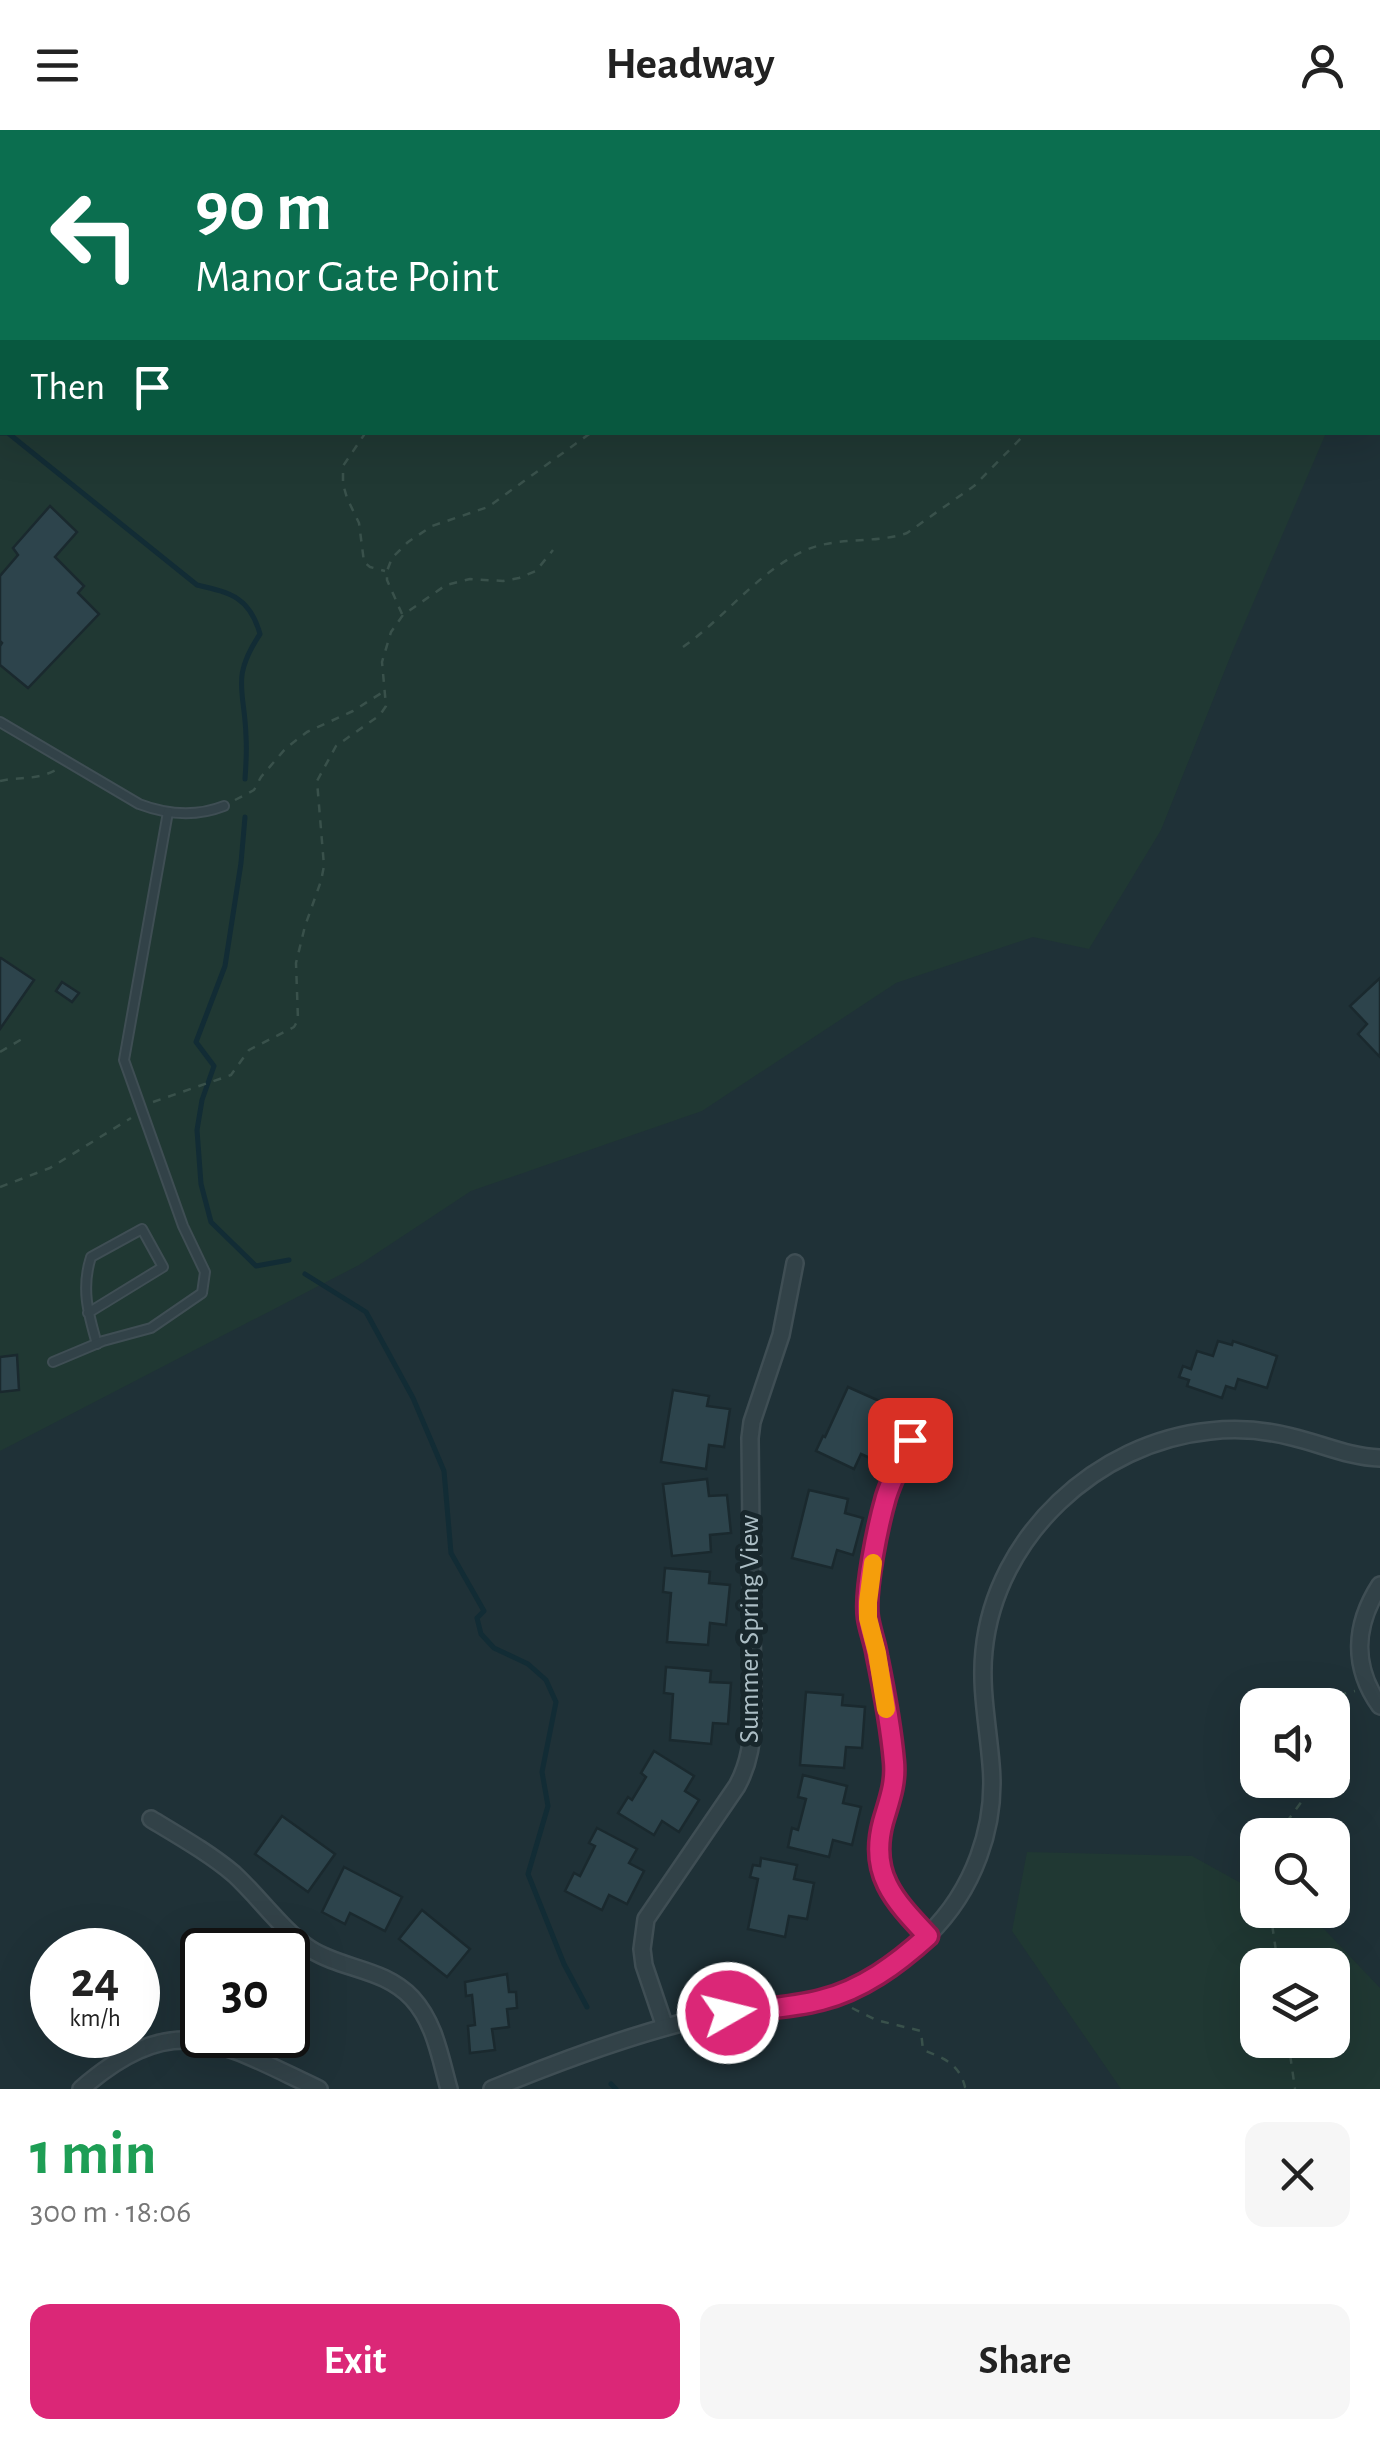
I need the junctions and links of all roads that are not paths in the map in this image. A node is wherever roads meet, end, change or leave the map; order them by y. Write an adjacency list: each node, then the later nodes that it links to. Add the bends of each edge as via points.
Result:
1 (0, 722): 3 (lane, via 139,804)
2 (224, 806): 3 (lane, via 194,815)
3 (168, 812): 6 (lane, via 124,1060 206,1272 202,1292 151,1328)
4 (795, 1263): 14 (street, Summer Spring View, via 750,1438 750,1752 736,1786 646,1919 644,1965)
5 (88, 1313): 5 (lane, via 84,1277 91,1257 142,1229 163,1267); 6 (lane)
6 (97, 1344): 7 (lane)
7 (53, 1362)
8 (910, 1440): 13 (street, via 886,1498 868,1618 894,1761 881,1870 897,1903)
9 (1380, 1458): 13 (street, via 1268,1432 1188,1434 1097,1470 1050,1511 1012,1564 987,1626 989,1818 974,1870)
10 (1380, 1586): 11 (street, via 1358,1642 1360,1665)
11 (1380, 1706)
12 (151, 1819): 17 (street, via 232,1872 310,1948 392,1980 408,1993 430,2025)
13 (928, 1936): 14 (street, via 882,1973 827,1998)
14 (665, 2027): 18 (street)
15 (81, 2089): 16 (street, via 121,2058 182,2040 222,2045)
16 (319, 2089)
17 (449, 2089)
18 (492, 2089)

